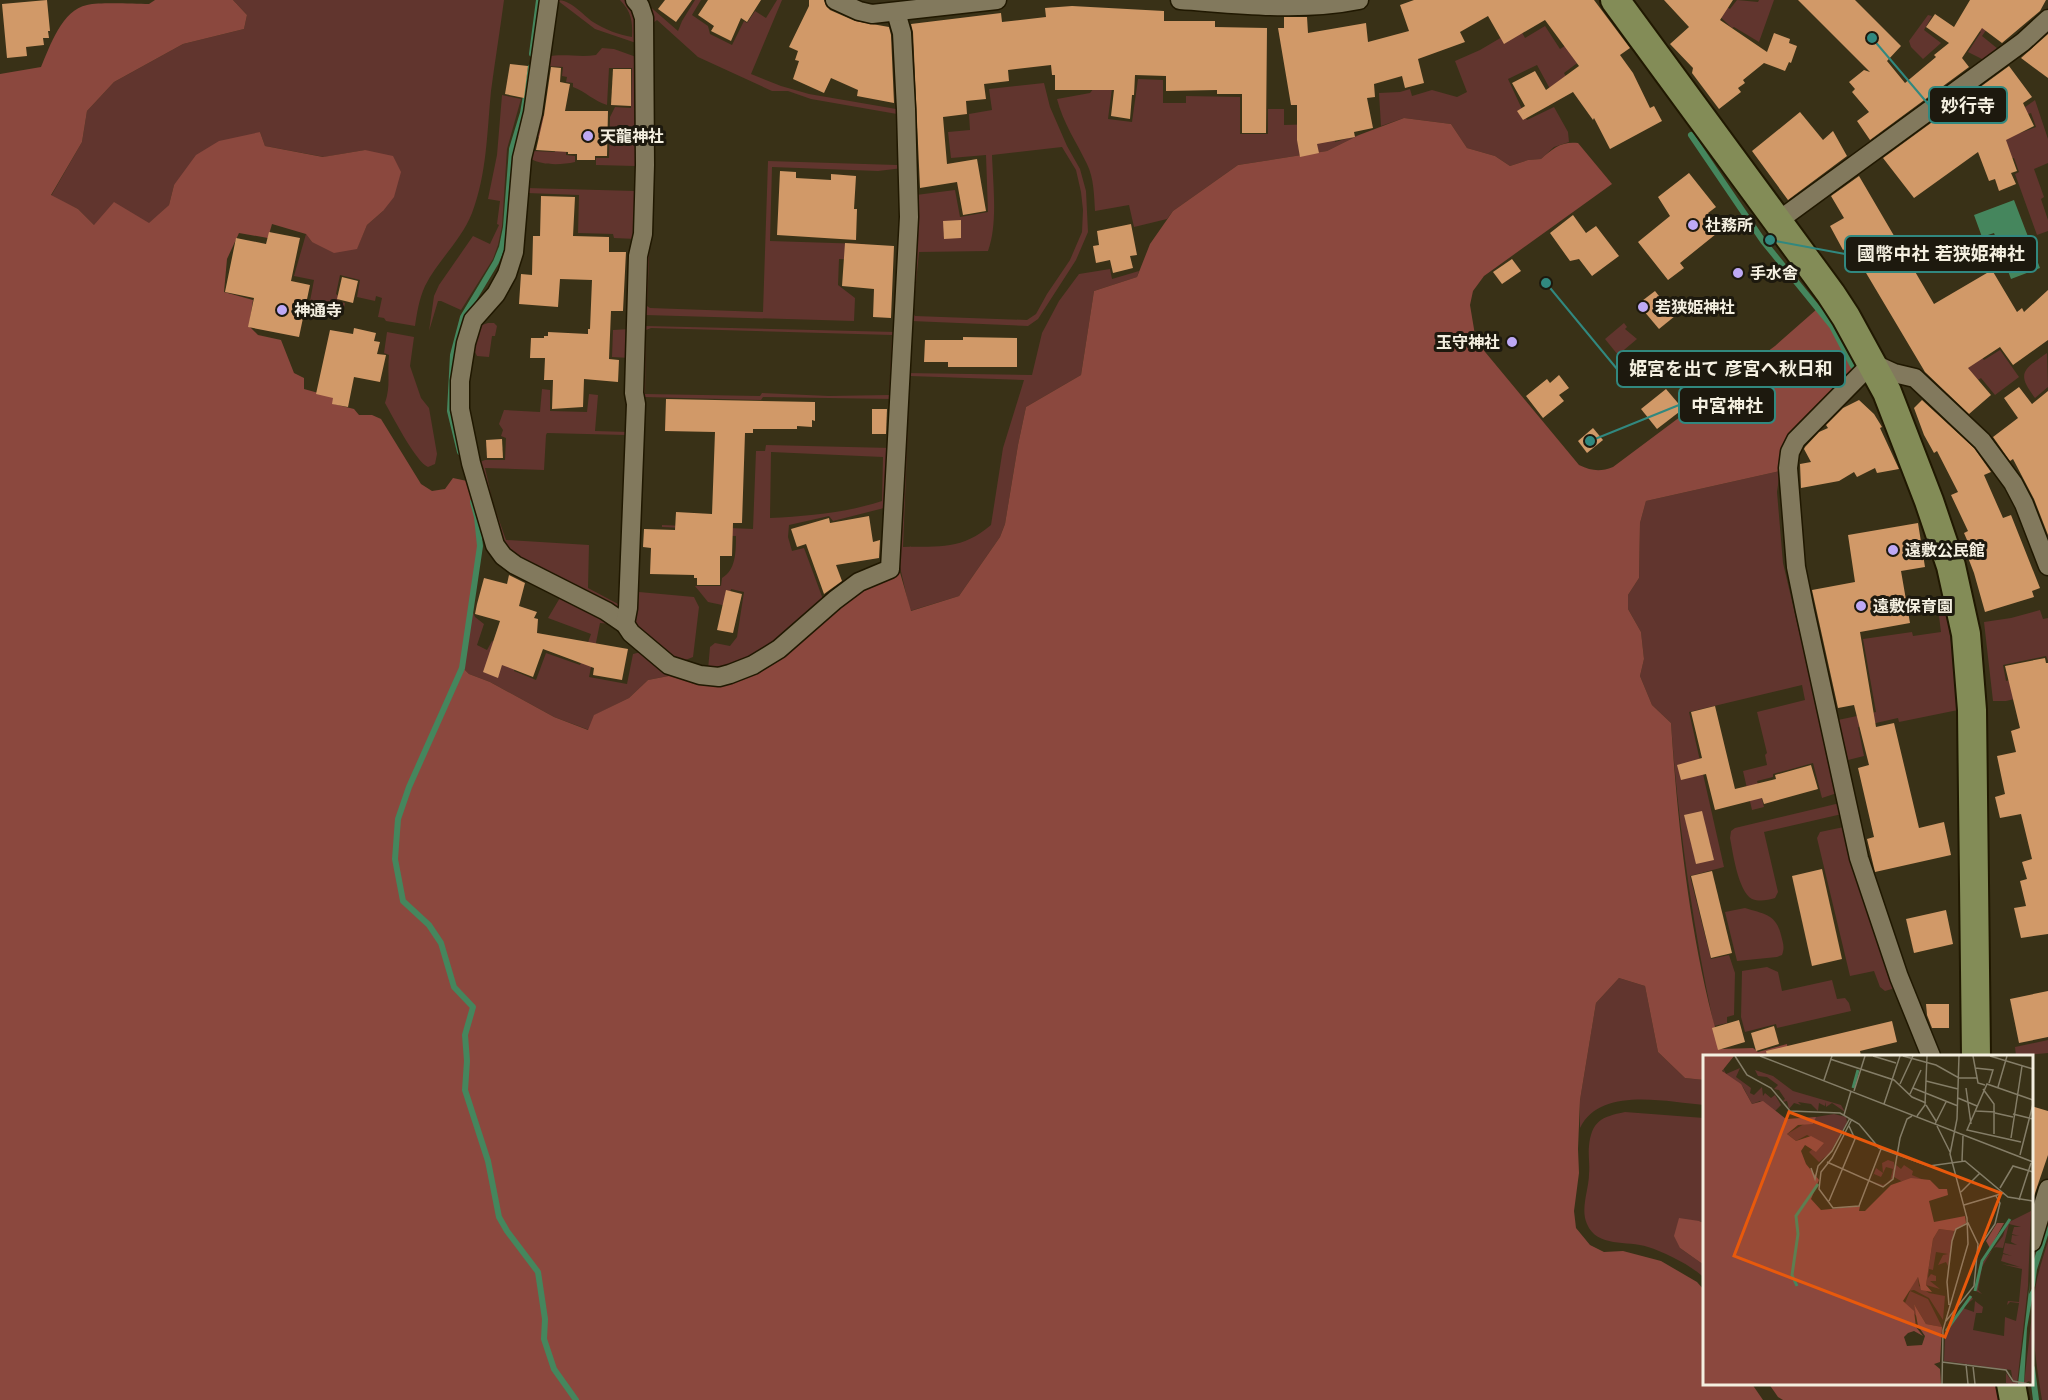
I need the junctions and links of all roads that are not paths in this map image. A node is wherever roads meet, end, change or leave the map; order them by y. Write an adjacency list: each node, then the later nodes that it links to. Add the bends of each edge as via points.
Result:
1 (549, 0): 13 (street, via 533,113 522,158 514,252 496,294 473,320 463,362 460,409 487,519 503,556)
2 (635, 0): 13 (street, via 644,18 645,165 636,299 636,404)
3 (835, 0): 8 (street, via 872,14)
4 (997, 0): 8 (street)
5 (1180, 0): 6 (street, via 1297,6)
6 (1359, 0)
7 (1615, 0): 10 (main road)
8 (896, 12): 13 (street, via 902,33 909,217 890,568 859,582 779,649 753,665 718,677 669,665)
9 (2048, 19): 10 (street, via 2023,42)
10 (1778, 221): 11 (main road, via 1831,294)
11 (1872, 363): 12 (street, via 1915,378 1988,447 2024,504); 14 (street, via 1804,432 1790,452 1791,515 1796,567 1859,858 1899,977); 15 (main road, via 1929,501 1951,566 1966,634 1972,710)
12 (2048, 566)
13 (625, 624)
14 (1931, 1055)
15 (1976, 1055)
16 (2048, 1189): 17 (street)
17 (2033, 1236)
18 (2011, 1385): 19 (main road)
19 (2014, 1400)

